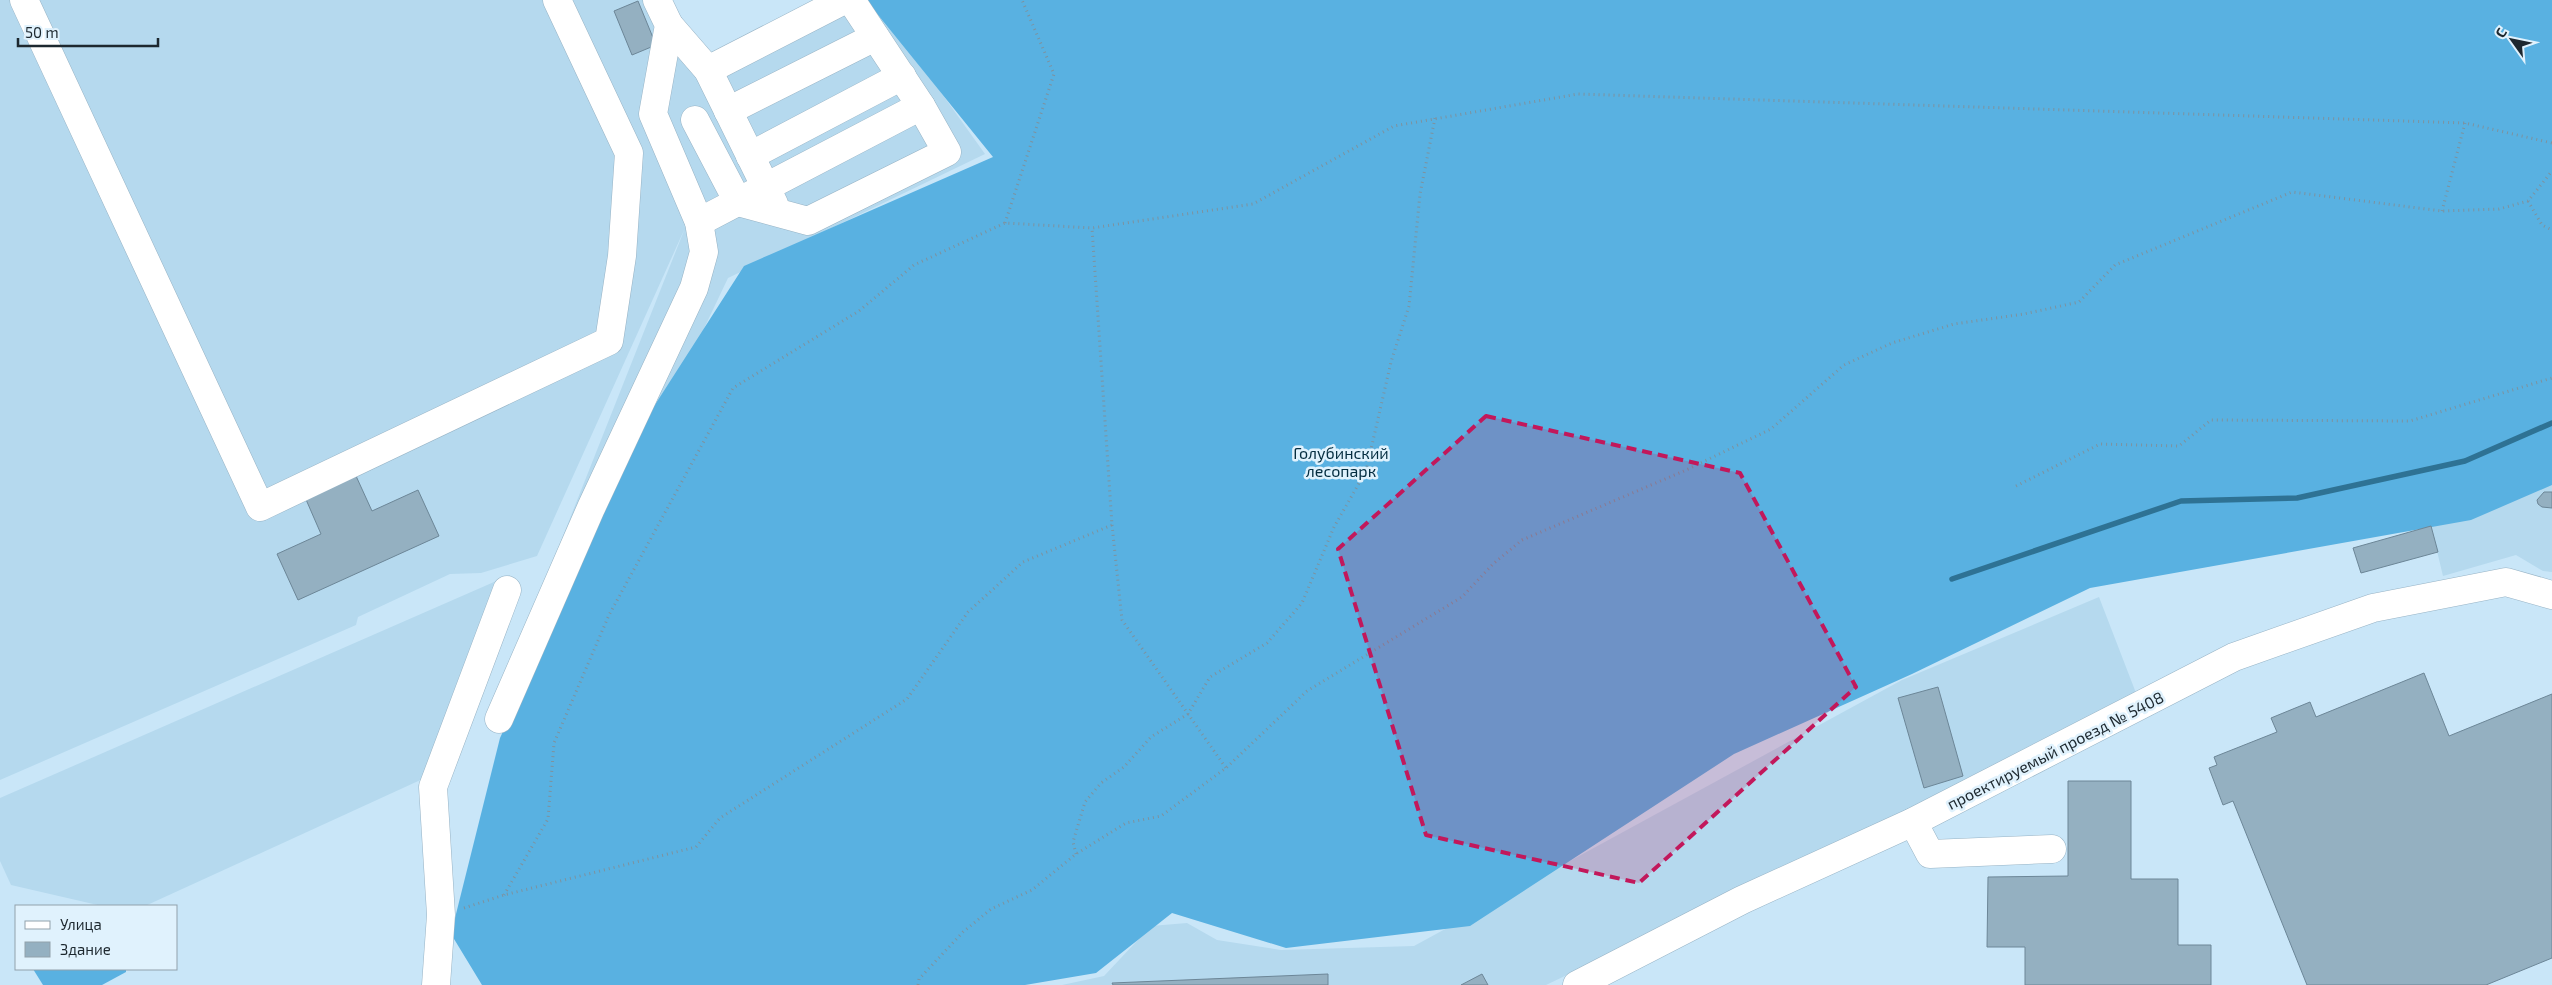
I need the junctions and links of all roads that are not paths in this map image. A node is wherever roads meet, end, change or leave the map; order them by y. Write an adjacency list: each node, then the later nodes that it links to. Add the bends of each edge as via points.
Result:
1 (24, 0): 2 (street, via 260,507 609,341 622,256 629,153)
2 (557, 0)
3 (657, 0): 6 (street)
4 (844, 0): 8 (street)
5 (851, 0): 7 (street)
6 (669, 25): 8 (street); 17 (street, via 653,114)
7 (875, 36): 9 (street); 11 (street)
8 (708, 70): 11 (street)
9 (902, 76): 10 (street); 13 (street)
10 (921, 106): 14 (street); 16 (street, via 947,152 808,221)
11 (728, 111): 13 (street)
12 (695, 120): 15 (street)
13 (750, 156): 14 (street)
14 (766, 187): 15 (street); 16 (street)
15 (738, 202): 16 (street); 17 (street)
16 (779, 213)
17 (699, 222): 20 (street, via 704,252 694,288 590,508)
18 (507, 590): 23 (street, via 433,787 441,915)
19 (2552, 595): 21 (street, проектируемый проезд № 5408, via 2506,582 2373,608 2234,658)
20 (499, 719)
21 (1913, 822): 22 (street, via 1930,854); 24 (street, проектируемый проезд № 5408, via 1742,900)
22 (2052, 849)
23 (436, 985)
24 (1577, 985)

